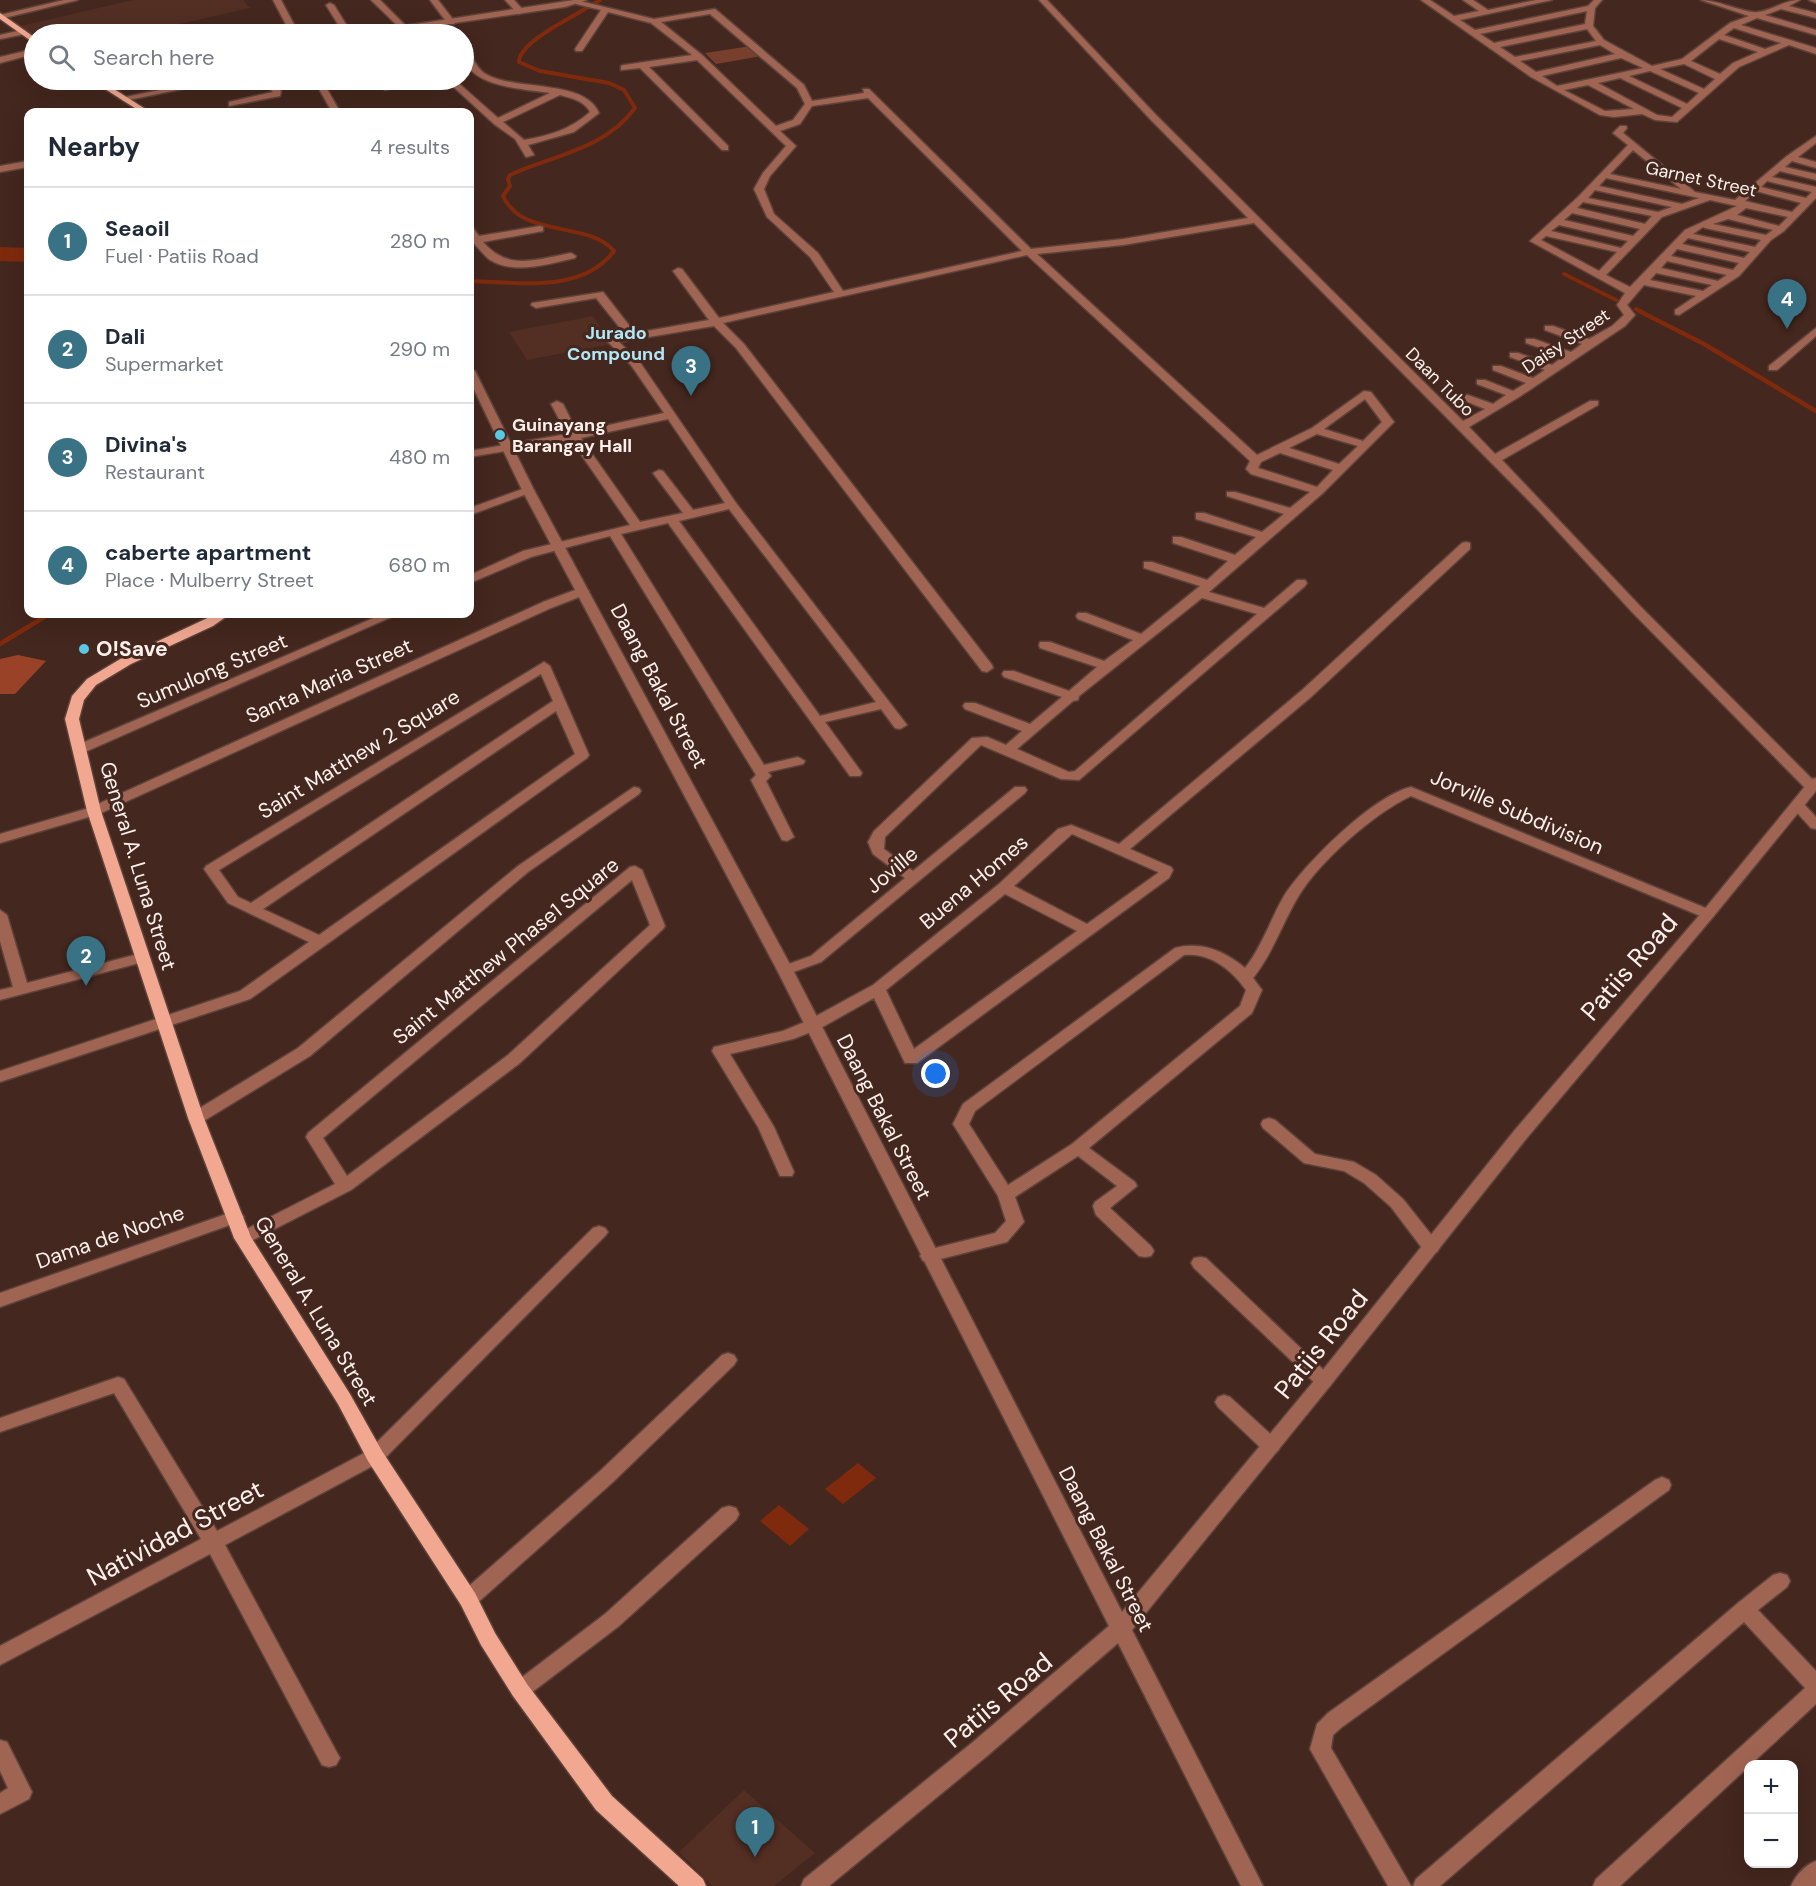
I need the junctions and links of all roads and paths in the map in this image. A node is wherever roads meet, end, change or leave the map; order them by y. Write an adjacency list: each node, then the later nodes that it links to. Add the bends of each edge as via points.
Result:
1 (74, 0): 25 (street)
2 (277, 0): 30 (street)
3 (375, 0): 32 (street)
4 (434, 0): 29 (street)
5 (509, 0): 22 (street)
6 (1043, 0): 111 (street, Daan Tubo)
7 (1425, 0): 27 (street)
8 (1467, 0): 23 (street)
9 (1508, 0): 18 (street)
10 (1548, 0): 18 (street)
11 (1598, 0): 20 (street)
12 (1705, 0): 16 (street)
13 (1730, 0): 16 (street)
14 (1796, 0): 19 (street)
15 (581, 1): 21 (street); 22 (street)
16 (1719, 4): 24 (street)
17 (330, 5): 31 (street)
18 (1517, 6): 23 (street)
19 (1781, 6): 24 (street); 26 (street)
20 (1592, 8): 35 (street); 37 (street)
21 (605, 10): 28 (street); 44 (street)
22 (521, 12): 29 (street)
23 (1486, 12): 27 (street)
24 (1757, 15): 34 (street); 38 (street)
25 (1, 16): 36 (main road)
26 (1816, 16)
27 (1452, 19): 37 (street)
28 (654, 21): 49 (street); 71 (street, via 712,11 801,87)
29 (451, 22): 33 (street)
30 (290, 24)
31 (342, 24)
32 (400, 24)
33 (439, 24)
34 (1733, 25): 39 (street); 42 (street)
35 (1589, 26): 41 (street); 43 (street)
36 (22, 32): 40 (street)
37 (1472, 33): 43 (street)
38 (1816, 33)
39 (1718, 36): 46 (street); 52 (street)
40 (0, 37)
41 (1600, 42): 48 (street); 51 (street)
42 (1789, 42): 45 (street); 46 (street)
43 (1492, 46): 51 (street)
44 (579, 49)
45 (1816, 51)
46 (1766, 52): 59 (street, via 1736,65)
47 (24, 54): 50 (street)
48 (1622, 55): 55 (street); 57 (street)
49 (699, 57): 53 (street); 79 (street)
50 (0, 60)
51 (1513, 60): 57 (street)
52 (1685, 61): 55 (street); 59 (street)
53 (643, 66): 54 (street); 84 (street)
54 (624, 68)
55 (1653, 68): 58 (street); 68 (street)
56 (474, 72): 67 (street, via 500,83)
57 (1534, 75): 61 (street)
58 (1621, 75): 60 (street); 74 (street)
59 (1721, 78): 68 (street)
60 (1590, 82): 61 (street); 75 (street)
61 (1556, 89): 75 (street, via 1603,113)
62 (111, 90): 69 (main road)
63 (167, 90): 69 (street)
64 (276, 90): 70 (street, via 277,94)
65 (324, 90): 73 (street)
66 (461, 90): 77 (street)
67 (560, 93): 77 (street); 82 (street, via 579,98 592,106 595,113 548,140)
68 (1706, 93): 74 (street)
69 (124, 98): 72 (main road)
70 (232, 104)
71 (809, 104): 79 (street, via 804,117 795,124); 126 (street, via 868,93)
72 (140, 108)
73 (334, 108)
74 (1688, 108): 76 (street)
75 (1644, 111): 76 (street)
76 (1670, 121): 80 (street)
77 (497, 122): 82 (street)
78 (1623, 128): 83 (street, via 1618,133)
79 (776, 129): 137 (street, via 791,146 759,189 770,216 814,255)
80 (1662, 131)
81 (1816, 139): 85 (street, Daisy Street)
82 (524, 143): 87 (street)
83 (1633, 145): 90 (street); 94 (street)
84 (726, 148)
85 (1804, 149): 86 (street); 88 (street, Daisy Street)
86 (1816, 152)
87 (529, 155)
88 (1790, 158): 91 (street); 92 (street, Daisy Street)
89 (24, 165): 93 (street)
90 (1659, 165): 97 (street); 101 (street)
91 (1816, 165)
92 (1778, 168): 95 (street); 96 (street, Daisy Street)
93 (0, 169)
94 (1603, 175): 97 (street, Garnet Street); 98 (street)
95 (1816, 177)
96 (1765, 178): 99 (street, Daisy Street); 100 (street)
97 (1644, 183): 101 (street, Garnet Street)
98 (1592, 187): 103 (street); 106 (street)
99 (1753, 188): 104 (street); 105 (street, Daisy Street)
100 (1816, 192): 104 (street)
101 (1694, 194): 102 (street, Garnet Street)
102 (1711, 197): 105 (street, Garnet Street); 106 (street)
103 (1581, 199): 107 (street); 108 (street)
104 (1807, 201): 109 (street)
105 (1740, 203): 109 (street, Garnet Street); 110 (street, Daisy Street, via 1738,212)
106 (1683, 207): 108 (street)
107 (1568, 210): 112 (street); 114 (street)
108 (1659, 215): 114 (street)
109 (1793, 215): 116 (street)
110 (1729, 216): 113 (street, Daisy Street); 116 (street)
111 (1256, 220): 126 (street, via 1123,242); 161 (street, Daan Tubo)
112 (1556, 221): 117 (street); 122 (street)
113 (1702, 224): 119 (street, Daisy Street); 121 (street)
114 (1646, 227): 122 (street)
115 (540, 229): 118 (street)
116 (1781, 229): 121 (street)
117 (1545, 233): 125 (street); 133 (street, via 1534,241)
118 (474, 235)
119 (1686, 235): 123 (street, Daisy Street); 124 (street)
120 (474, 237): 127 (street, via 495,262 510,265)
121 (1768, 238): 124 (street)
122 (1634, 239): 125 (street)
123 (1677, 246): 128 (street, Daisy Street); 129 (street)
124 (1757, 250): 129 (street)
125 (1623, 251): 133 (street)
126 (1029, 252): 137 (street); 168 (street)
127 (571, 256)
128 (1666, 258): 130 (street, Daisy Street); 132 (street)
129 (1746, 262): 132 (street)
130 (1656, 270): 134 (street, Daisy Street); 135 (street)
131 (678, 271): 141 (street)
132 (1735, 274): 135 (street)
133 (1600, 275): 136 (street)
134 (1642, 282): 136 (street, Daisy Street); 138 (street)
135 (1720, 284): 138 (street)
136 (1631, 291): 146 (street, Daisy Street, via 1622,305 1630,315)
137 (841, 295): 141 (street)
138 (1705, 295): 140 (street)
139 (536, 305): 144 (street, via 599,294)
140 (1679, 312)
141 (716, 322): 144 (street); 200 (street, via 740,346)
142 (1549, 328): 146 (street)
143 (1816, 330): 150 (street)
144 (633, 337): 160 (street, via 611,339 635,363)
145 (1530, 340): 148 (street)
146 (1590, 344): 148 (street, Daisy Street)
147 (1514, 355): 151 (street)
148 (1573, 356): 151 (street, Daisy Street)
149 (1497, 368): 154 (street)
150 (1773, 368)
151 (1553, 369): 154 (street, Daisy Street)
152 (474, 379): 165 (street, Daang Bakal Street)
153 (1481, 382): 155 (street)
154 (1534, 382): 155 (street, Daisy Street)
155 (1515, 395): 159 (street, Daisy Street)
156 (1464, 397): 159 (street)
157 (557, 404): 163 (street)
158 (1594, 404): 169 (street)
159 (1493, 408): 161 (street, Daisy Street)
160 (670, 415): 163 (street); 175 (street)
161 (1461, 427): 169 (street, Daan Tubo)
162 (1317, 430): 164 (street); 164 (street, via 1364,393 1388,422); 166 (street)
163 (574, 436): 165 (street); 181 (street)
164 (1366, 445): 170 (street)
165 (508, 447): 167 (street); 172 (street, Daang Bakal Street)
166 (1277, 448): 168 (street); 170 (street)
167 (474, 453)
168 (1256, 460): 173 (street, via 1252,469 1255,472)
169 (1493, 460): 214 (street, Daan Tubo)
170 (1342, 469): 173 (street)
171 (659, 473): 178 (street)
172 (528, 490): 176 (street); 185 (street, Daang Bakal Street)
173 (1319, 491): 177 (street)
174 (1231, 494): 177 (street)
175 (732, 505): 178 (street); 204 (street)
176 (474, 510)
177 (1293, 513): 183 (street)
178 (691, 516): 180 (street)
179 (1200, 516): 183 (street)
180 (672, 520): 181 (street); 206 (street)
181 (637, 528): 182 (street)
182 (614, 533): 185 (street); 212 (street)
183 (1264, 536): 187 (street)
184 (1177, 540): 187 (street)
185 (557, 545): 189 (street); 192 (street, Daang Bakal Street)
186 (1466, 546): 222 (street, via 1306,694)
187 (1237, 560): 191 (street)
188 (1148, 565): 191 (street)
189 (474, 577)
190 (1301, 583): 193 (street)
191 (1204, 589): 193 (street); 197 (street)
192 (582, 591): 218 (street, Santa Maria Street); 231 (street, Daang Bakal Street)
193 (1267, 613): 210 (street, via 1080,774 1066,776)
194 (1082, 616): 197 (street)
195 (217, 618): 209 (main road, General A. Luna Street, via 116,668 82,692 72,719)
196 (383, 618): 209 (street, Sumulong Street)
197 (1143, 639): 199 (street)
198 (1045, 645): 199 (street)
199 (1106, 666): 202 (street)
200 (987, 668)
201 (1009, 674): 202 (street)
202 (1073, 697): 208 (street)
203 (559, 703): 225 (street); 225 (street, Saint Matthew 2 Square, via 544,666 211,869 233,900); 229 (street, Saint Matthew 2 Square, via 582,755)
204 (884, 704): 206 (street); 207 (street)
205 (970, 706): 208 (street)
206 (819, 720): 213 (street)
207 (900, 725)
208 (1033, 730): 210 (street)
209 (80, 749): 218 (main road, General A. Luna Street)
210 (1008, 750): 223 (street, via 977,741 879,834 875,846 878,851)
211 (798, 761): 212 (street)
212 (760, 770): 220 (street, via 764,776 758,780)
213 (855, 773)
214 (1814, 784): 217 (street, Patiis Road)
215 (1020, 790): 223 (street, Joville)
216 (634, 791): 239 (street, via 523,869 304,1052)
217 (1797, 805): 219 (street); 226 (street, Patiis Road)
218 (94, 811): 221 (street, Santa Maria Street); 230 (main road, General A. Luna Street)
219 (1816, 825)
220 (788, 837)
221 (0, 839)
222 (1121, 849): 224 (street, Buena Homes, via 1071,829); 228 (street, Buena Homes, via 1166,870 1164,875)
223 (915, 879): 231 (street, Joville, via 816,959)
224 (1004, 887): 228 (street); 234 (street, Buena Homes)
225 (251, 910): 229 (street, Saint Matthew 2 Square)
226 (1708, 914): 232 (street, Jorville Subdivision, via 1410,791 1384,804 1318,865 1292,896 1270,943); 248 (street, Patiis Road, via 1520,1135)
227 (0, 915): 233 (street)
228 (1086, 930): 234 (street, via 911,1059)
229 (319, 941): 236 (street, Saint Matthew 2 Square, via 245,995)
230 (142, 958): 233 (street); 236 (main road, General A. Luna Street)
231 (785, 970): 237 (street, Daang Bakal Street)
232 (1246, 976): 241 (street, via 1254,990 1247,1009); 244 (street, via 1219,957 1200,950 1180,951 969,1108 961,1124)
233 (21, 989): 235 (street)
234 (878, 989): 237 (street, Buena Homes)
235 (0, 995)
236 (164, 1021): 238 (street, Saint Matthew 2 Square); 239 (main road, General A. Luna Street)
237 (813, 1025): 242 (street, Buena Homes, via 720,1051 766,1127); 250 (street, Daang Bakal Street)
238 (0, 1077)
239 (196, 1118): 245 (main road, General A. Luna Street)
240 (1269, 1124): 248 (street, via 1310,1159 1348,1166 1370,1179 1397,1203)
241 (1078, 1148): 244 (street); 249 (street, via 1129,1186 1101,1206 1102,1211)
242 (786, 1172)
243 (345, 1185): 243 (street, Saint Matthew Phase1 Square, via 514,1059 658,926 635,870 314,1137); 247 (street, Saint Matthew Phase1 Square)
244 (1006, 1195): 250 (street, via 1015,1222 1001,1238)
245 (235, 1217): 247 (main road, General A. Luna Street); 252 (street, Dama de Noche)
246 (599, 1232): 258 (street, Natividad Street)
247 (243, 1238): 258 (main road, General A. Luna Street)
248 (1431, 1248): 254 (street, Patiis Road)
249 (1145, 1251)
250 (929, 1256): 265 (street, Daang Bakal Street)
251 (1200, 1263): 254 (street)
252 (0, 1300)
253 (728, 1360): 263 (street, via 606,1477)
254 (1324, 1381): 257 (street, Patiis Road)
255 (1224, 1401): 257 (street)
256 (0, 1425): 261 (street, via 118,1383)
257 (1271, 1446): 265 (street, Patiis Road)
258 (375, 1456): 261 (street, Natividad Street); 263 (main road, General A. Luna Street)
259 (1662, 1485): 277 (street, via 1324,1731 1320,1749)
260 (729, 1514): 268 (street, via 612,1620)
261 (214, 1543): 266 (street, Natividad Street); 271 (street)
262 (1780, 1581): 264 (street)
263 (468, 1599): 268 (main road, General A. Luna Street)
264 (1745, 1609): 267 (street); 278 (street)
265 (1121, 1628): 275 (street, Patiis Road, via 963,1764); 276 (street, Daang Bakal Street)
266 (0, 1656)
267 (1816, 1685)
268 (520, 1690): 274 (main road, General A. Luna Street, via 603,1803)
269 (1816, 1691): 279 (street)
270 (0, 1749): 272 (street, via 21,1792)
271 (329, 1758)
272 (0, 1804)
273 (1816, 1871): 280 (street)
274 (695, 1886)
275 (812, 1886)
276 (1252, 1886)
277 (1400, 1886)
278 (1424, 1886)
279 (1604, 1886)
280 (1802, 1886)

